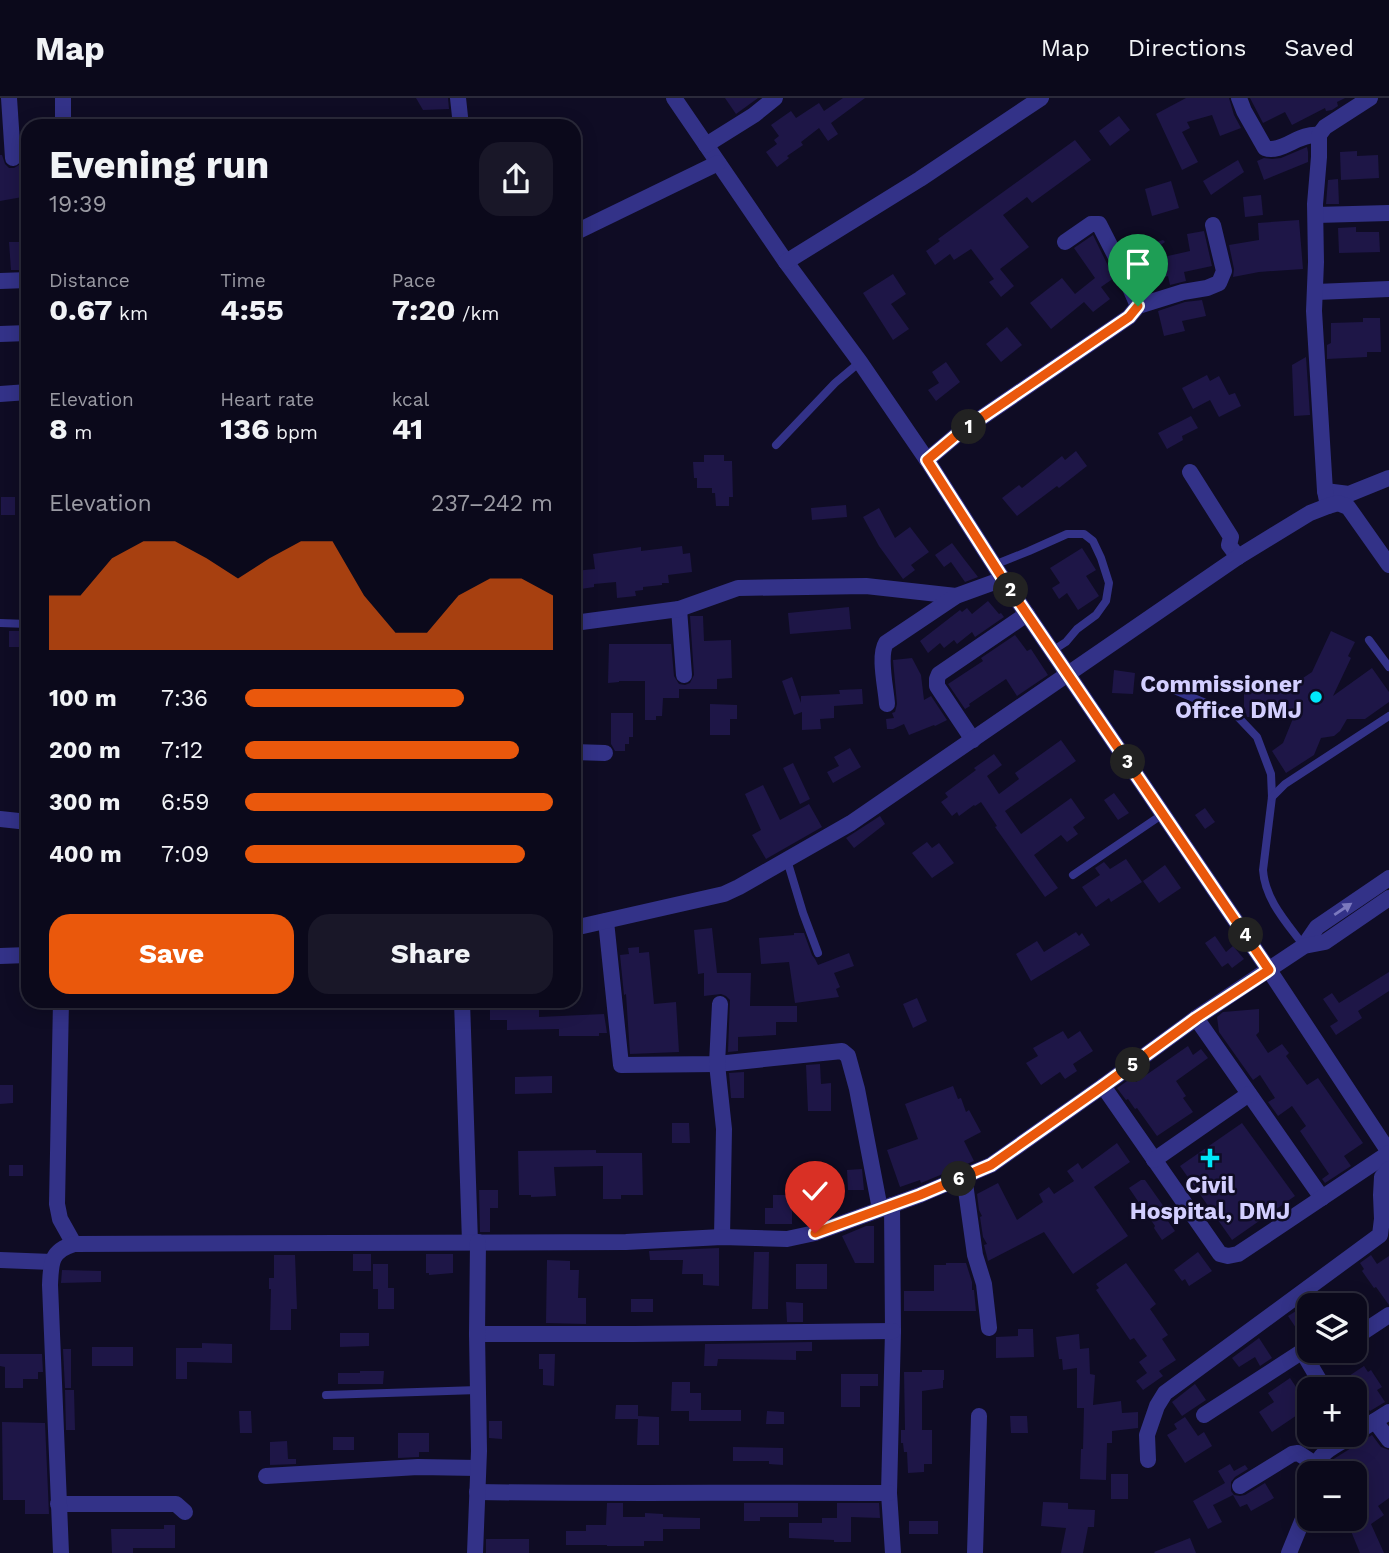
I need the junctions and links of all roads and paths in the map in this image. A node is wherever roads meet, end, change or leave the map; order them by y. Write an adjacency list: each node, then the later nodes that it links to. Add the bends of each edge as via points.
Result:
1 (9, 98): 13 (street)
2 (64, 98): 9 (street)
3 (458, 98): 10 (street)
4 (674, 98): 12 (street)
5 (775, 98): 12 (street)
6 (1041, 98): 20 (street)
7 (1239, 98): 11 (street, via 1251,126 1269,150)
8 (1370, 98): 11 (street)
9 (63, 119)
10 (460, 119)
11 (1320, 135): 16 (street)
12 (706, 145): 14 (street)
13 (13, 158)
14 (718, 163): 18 (street); 20 (street)
15 (1389, 213): 16 (street)
16 (1316, 215): 24 (street)
17 (1213, 225): 25 (street, via 1224,271 1219,283)
18 (581, 230)
19 (1065, 242): 25 (street, via 1091,224 1099,224)
20 (786, 262): 28 (street)
21 (21, 280): 22 (street)
22 (0, 281)
23 (1389, 289): 24 (street)
24 (1316, 292): 35 (street)
25 (1138, 306): 32 (street, via 1129,317 959,433)
26 (21, 333): 27 (street)
27 (0, 334)
28 (860, 362): 31 (lane); 32 (street)
29 (21, 392): 30 (street)
30 (0, 394)
31 (776, 445)
32 (927, 460): 37 (street)
33 (1190, 472): 36 (street, via 1231,537 1229,545)
34 (1389, 478): 35 (street)
35 (1327, 498): 36 (street); 38 (street, via 1348,507)
36 (1238, 557): 49 (street)
37 (994, 565): 39 (street); 47 (lane, via 1067,534 1084,534 1093,541 1109,583 1106,601 1096,615)
38 (1389, 565)
39 (1003, 579): 40 (street); 42 (street)
40 (956, 596): 41 (street, via 866,586 738,588); 52 (street, via 886,643 882,657)
41 (678, 609): 43 (street); 50 (street)
42 (1027, 614): 47 (street); 54 (street, via 939,674 937,686)
43 (581, 622)
44 (0, 623): 45 (lane)
45 (21, 624)
46 (1369, 640): 48 (lane)
47 (1052, 650): 49 (street)
48 (1389, 667)
49 (1069, 674): 54 (street); 58 (street)
50 (684, 675)
51 (1167, 687): 57 (lane, via 1237,716 1257,737 1272,774)
52 (887, 704)
53 (1389, 716): 57 (lane)
54 (973, 740): 61 (street, via 851,823)
55 (581, 752): 56 (street)
56 (605, 753)
57 (1272, 797): 67 (lane, via 1264,883)
58 (1163, 814): 62 (lane); 71 (street)
59 (0, 819): 60 (street)
60 (21, 821)
61 (787, 860): 65 (street, via 724,894); 68 (lane)
62 (1073, 875)
63 (1389, 878): 67 (street, one-way to 63, via 1317,927)
64 (1389, 898): 67 (street, via 1325,942)
65 (606, 921): 66 (street); 76 (street, via 621,1065)
66 (581, 926)
67 (1304, 946): 71 (street)
68 (818, 953)
69 (21, 955): 70 (street)
70 (0, 956)
71 (1269, 970): 75 (street); 79 (street)
72 (720, 1004): 76 (street)
73 (61, 1008): 87 (street, via 57,1204)
74 (462, 1008): 86 (street)
75 (1196, 1018): 77 (street); 78 (street)
76 (717, 1063): 84 (street, via 842,1051 848,1056); 85 (street, via 724,1129)
77 (1103, 1086): 80 (street); 82 (street, via 991,1165)
78 (1249, 1094): 80 (street); 83 (street)
79 (1389, 1152): 83 (street)
80 (1154, 1160): 83 (street, via 1220,1254 1228,1256 1238,1254)
81 (1389, 1169): 104 (street, via 1382,1177 1380,1235 1165,1393 1147,1435)
82 (964, 1176): 84 (street); 91 (street)
83 (1322, 1198)
84 (886, 1207): 85 (street, via 787,1239); 93 (street)
85 (722, 1237): 86 (street)
86 (474, 1242): 87 (street); 94 (street)
87 (74, 1244): 89 (street, via 55,1253)
88 (0, 1260): 89 (street)
89 (52, 1262): 112 (street)
90 (1389, 1315): 92 (street)
91 (989, 1328)
92 (1367, 1329)
93 (893, 1331): 94 (street); 111 (street)
94 (477, 1334): 96 (street)
95 (1297, 1354): 98 (street)
96 (478, 1390): 97 (lane); 107 (street)
97 (326, 1395)
98 (1204, 1415)
99 (979, 1416): 118 (street)
100 (1382, 1417): 101 (street); 102 (street)
101 (1367, 1426)
102 (1389, 1440)
103 (1332, 1447): 106 (street)
104 (1148, 1460)
105 (1306, 1461): 109 (street, via 1298,1453 1292,1454)
106 (1320, 1461)
107 (478, 1468): 108 (street); 110 (street)
108 (266, 1476)
109 (1240, 1486)
110 (477, 1492): 111 (street); 116 (street)
111 (889, 1493): 117 (street)
112 (58, 1504): 113 (street, via 176,1504); 115 (street)
113 (185, 1512)
114 (1298, 1531): 119 (street)
115 (61, 1553)
116 (475, 1553)
117 (893, 1553)
118 (975, 1553)
119 (1289, 1553)

